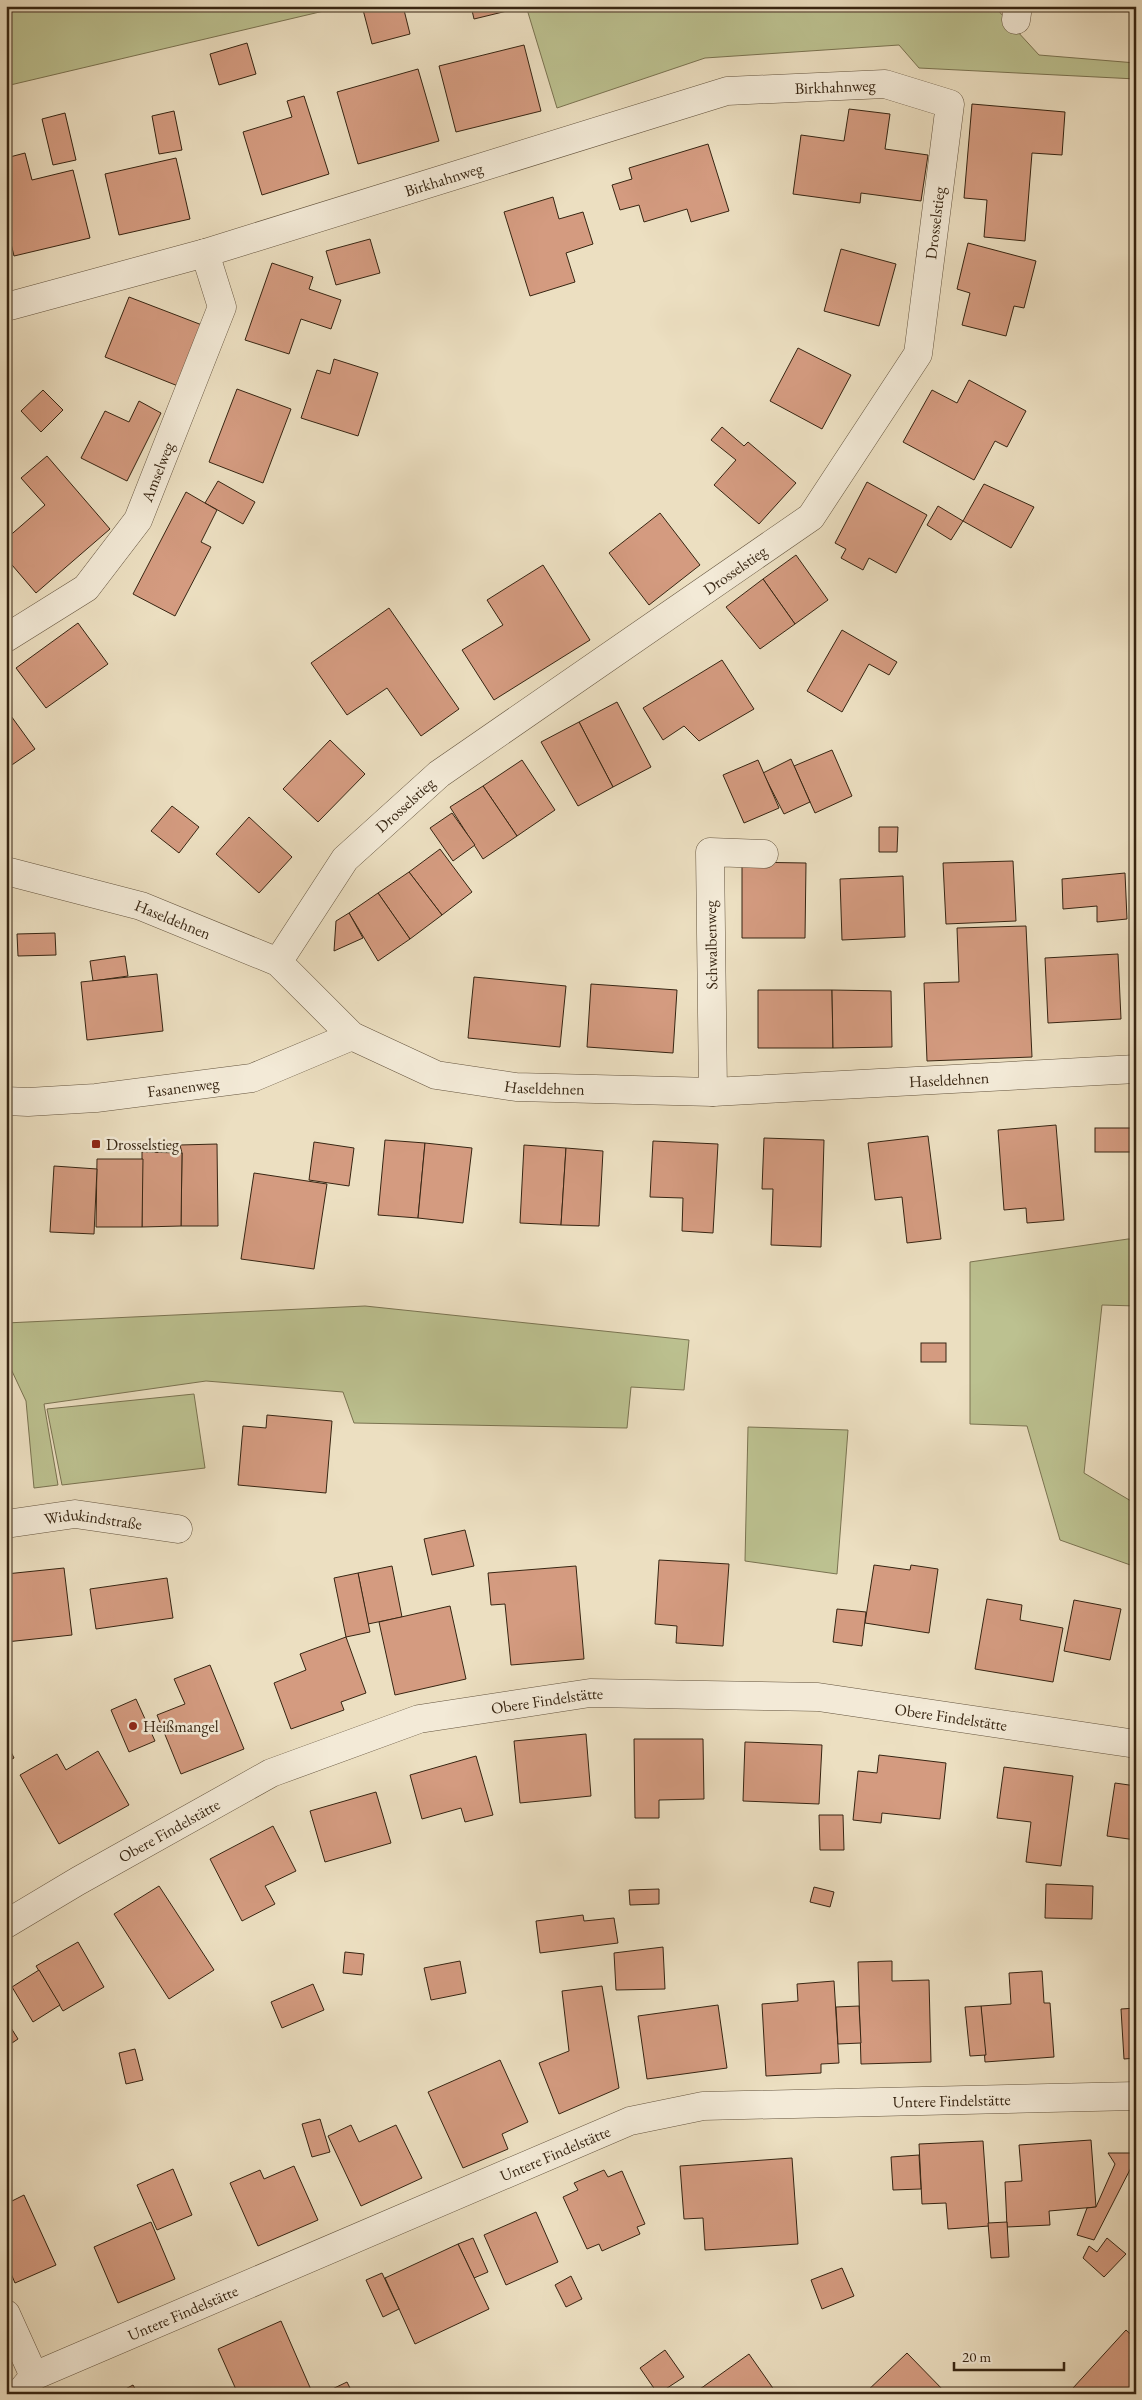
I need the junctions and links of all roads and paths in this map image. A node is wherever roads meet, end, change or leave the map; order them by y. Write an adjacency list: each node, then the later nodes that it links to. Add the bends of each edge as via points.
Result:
1 (885, 84): 2 (street, Birkhahnweg, via 728,92); 7 (street, Drosselstieg, via 950,104 918,354 811,517 439,774 345,859)
2 (205, 253): 3 (street, Birkhahnweg); 4 (street, Amselweg, via 222,307 138,520 86,588)
3 (6, 306)
4 (6, 638)
5 (764, 854): 10 (street, Schwalbenweg, via 710,852)
6 (6, 871): 7 (street, Haseldehnen, via 141,906)
7 (278, 962): 8 (street, Haseldehnen)
8 (352, 1036): 10 (street, Haseldehnen, via 436,1075 516,1088); 11 (street, Fasanenweg, via 252,1078 96,1098)
9 (1136, 1069): 10 (street, Haseldehnen)
10 (713, 1092)
11 (6, 1101)
12 (6, 1524): 13 (street, Widukindstraße, via 75,1514)
13 (178, 1529)
14 (1136, 1744): 15 (street, Obere Findelstätte, via 818,1697 590,1692 419,1719 271,1773)
15 (6, 1924)
16 (1136, 2096): 18 (street, Untere Findelstätte, via 703,2106 630,2121)
17 (6, 2314): 18 (street)
18 (26, 2385)

